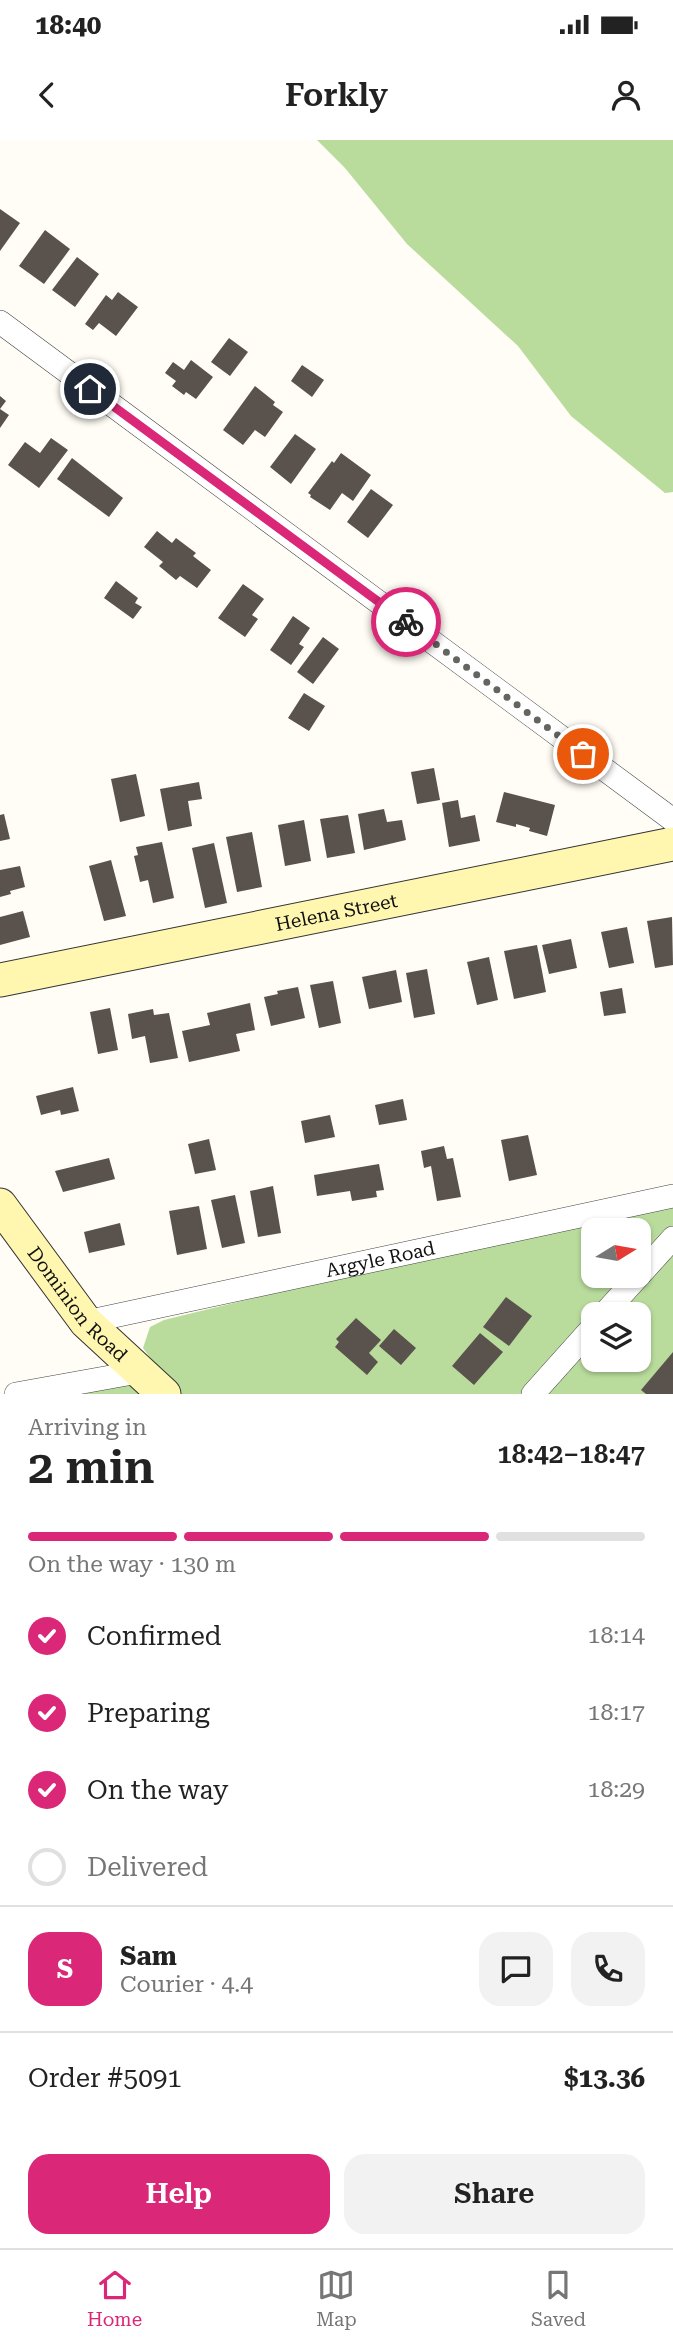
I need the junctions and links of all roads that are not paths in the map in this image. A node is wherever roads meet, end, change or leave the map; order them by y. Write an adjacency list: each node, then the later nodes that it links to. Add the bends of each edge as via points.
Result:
1 (0, 322): 2 (street)
2 (673, 820)
3 (673, 844): 4 (main road, Helena Street)
4 (0, 980)
5 (673, 1196): 9 (street, Argyle Road)
6 (0, 1205): 9 (main road, Dominion Road)
7 (673, 1238): 8 (street)
8 (615, 1302)
9 (86, 1322): 11 (main road, Dominion Road)
10 (581, 1340): 14 (street)
11 (138, 1372): 12 (street); 13 (main road, Dominion Road)
12 (16, 1394)
13 (164, 1394)
14 (533, 1394)

